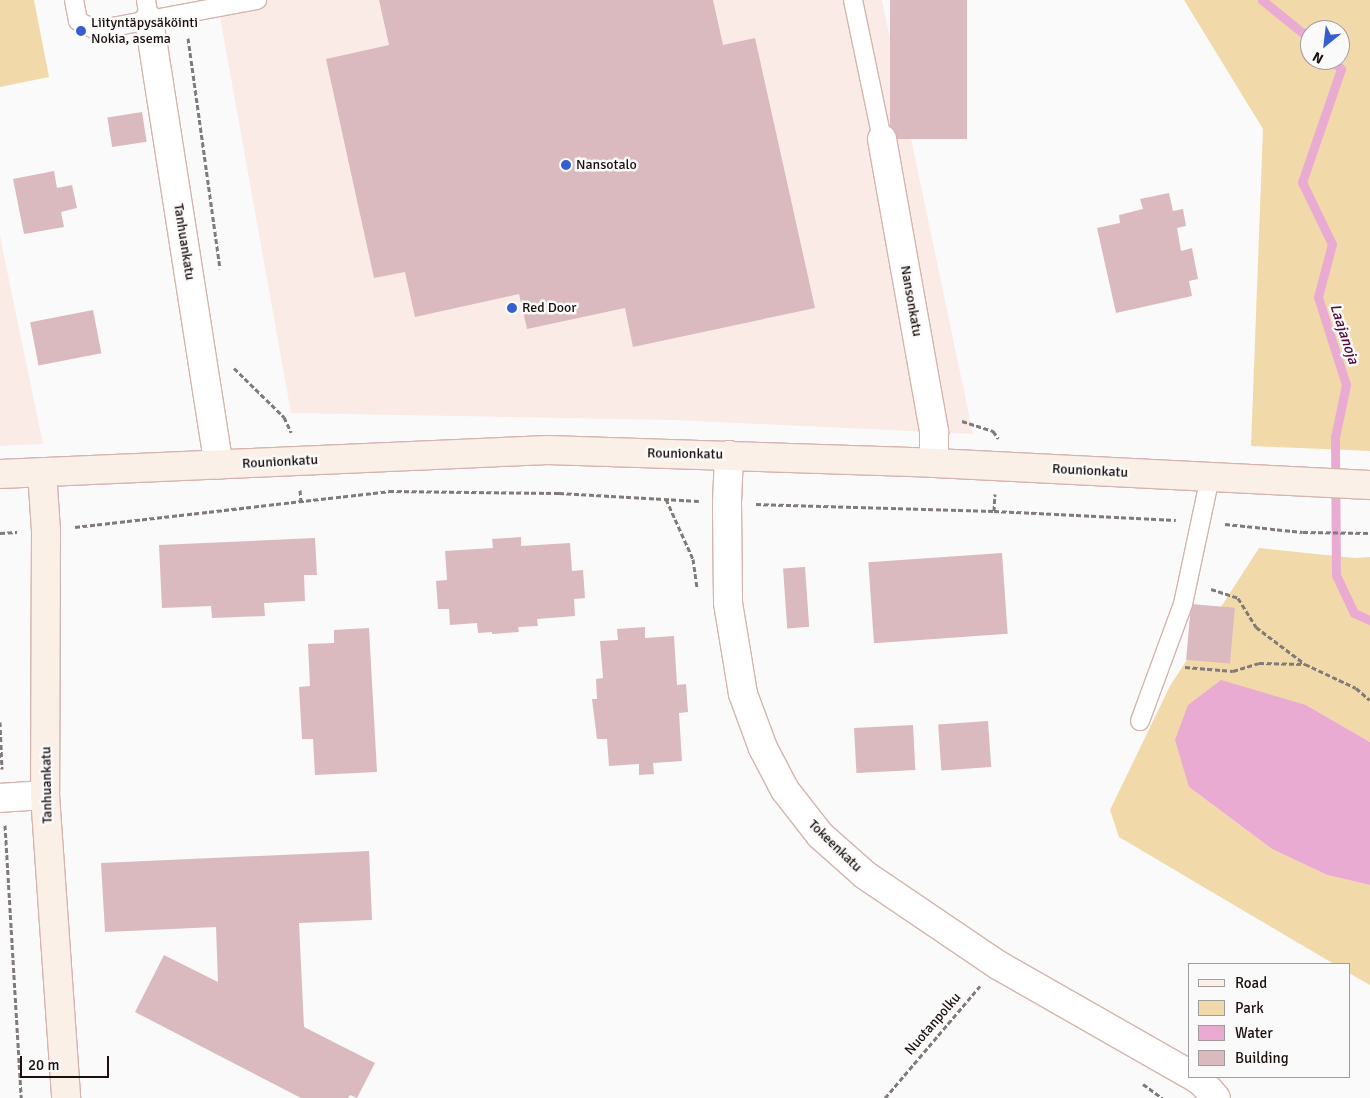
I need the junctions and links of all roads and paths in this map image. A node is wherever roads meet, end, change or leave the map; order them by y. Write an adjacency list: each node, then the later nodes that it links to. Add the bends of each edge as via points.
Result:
1 (74, 0): 4 (lane, via 78,21 96,30)
2 (257, 0): 5 (lane)
3 (853, 0): 6 (lane)
4 (147, 10): 5 (lane); 12 (street, Tanhuankatu)
5 (185, 13): 7 (path)
6 (882, 139): 11 (street, Nansonkatu, via 934,432)
7 (221, 279)
8 (232, 358): 9 (path, via 234,368 284,417)
9 (292, 434)
10 (729, 455): 11 (main road, Rounionkatu); 12 (main road, Rounionkatu, via 548,450); 17 (street, Tokeenkatu)
11 (934, 463): 15 (main road, Rounionkatu)
12 (219, 465): 13 (main road, Rounionkatu)
13 (42, 472): 14 (main road, Rounionkatu); 19 (main road, Tanhuankatu)
14 (0, 474)
15 (1210, 477): 16 (main road, Rounionkatu); 18 (lane)
16 (1368, 485)
17 (727, 503): 18 (path, via 994,511); 19 (path, via 558,493 389,491); 30 (street, Tokeenkatu, via 728,603 743,694 763,748 785,790 820,835 865,875)
18 (1200, 522): 21 (path, via 1303,532); 22 (lane)
19 (46, 530): 20 (path); 28 (main road, Tanhuankatu)
20 (0, 533)
21 (1370, 533)
22 (1188, 581): 23 (path, via 1238,598 1256,627); 24 (lane, via 1183,604)
23 (1306, 664): 24 (path, via 1259,663 1233,671); 25 (path, via 1356,688)
24 (1160, 665): 26 (lane)
25 (1370, 700)
26 (1140, 720)
27 (0, 722): 29 (path)
28 (45, 795): 29 (street); 34 (main road, Tanhuankatu)
29 (2, 798): 33 (path)
30 (998, 965): 31 (street, Tokeenkatu); 35 (path, Nuotanpolku)
31 (1188, 1073)
32 (1196, 1078): 36 (street)
33 (21, 1098)
34 (66, 1098)
35 (885, 1098)
36 (1216, 1098)

